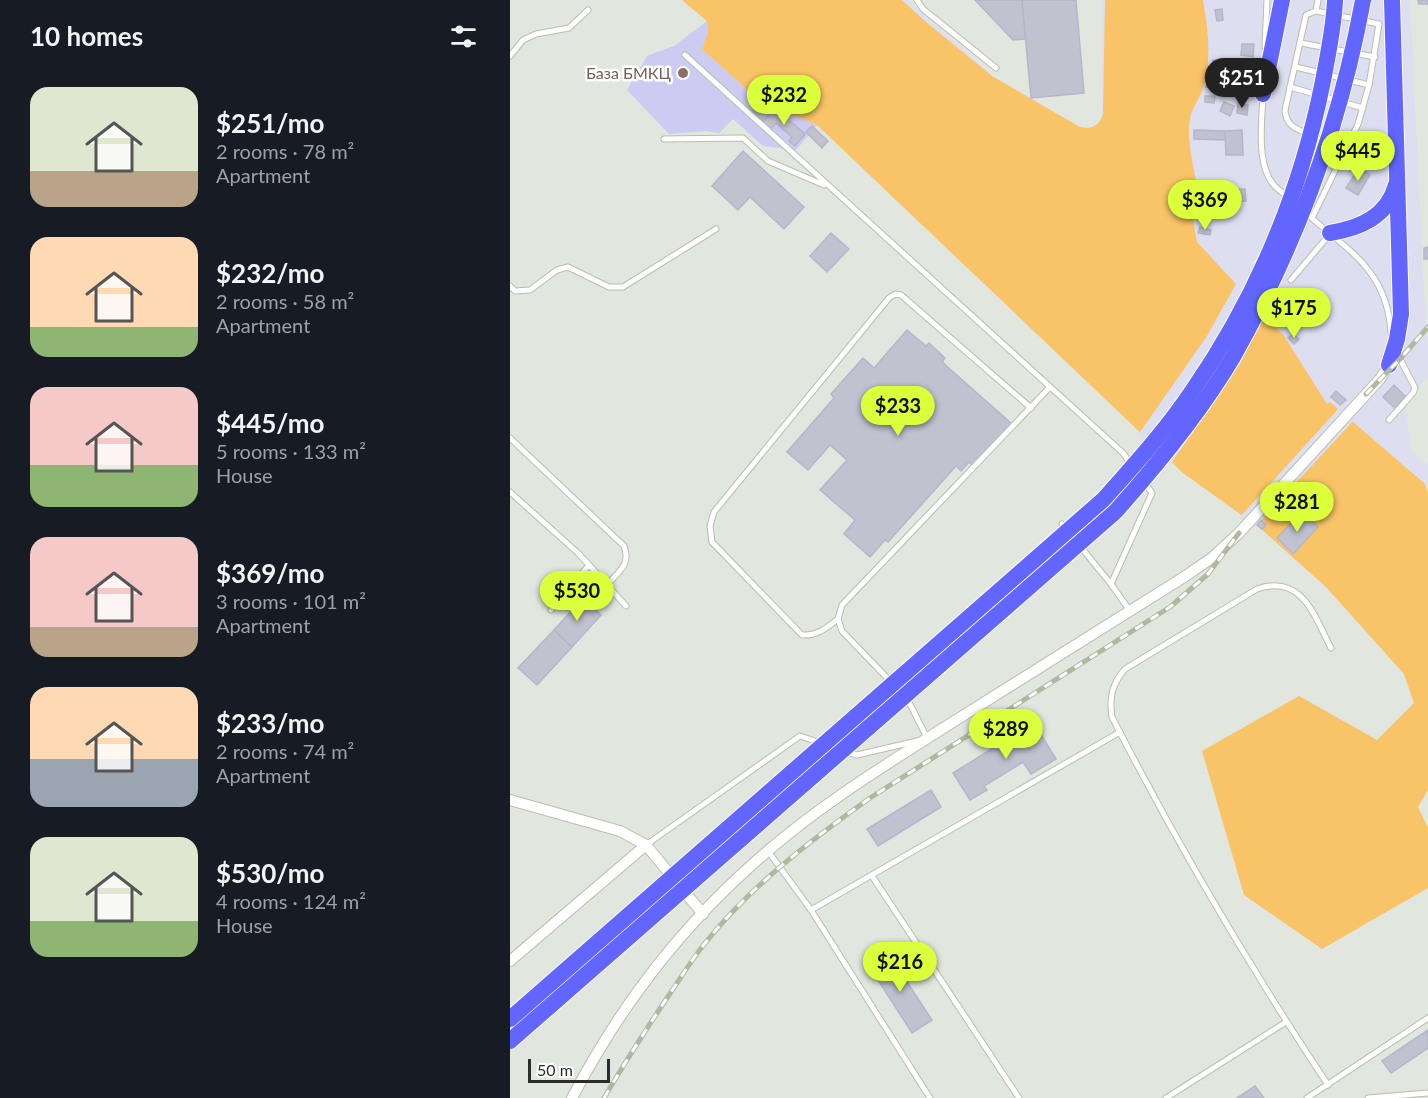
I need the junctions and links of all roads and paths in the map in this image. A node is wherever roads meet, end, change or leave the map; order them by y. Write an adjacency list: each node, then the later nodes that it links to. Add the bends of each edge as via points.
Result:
1 (916, 0): 14 (lane)
2 (1267, 0): 18 (lane)
3 (1282, 0): 18 (highway)
4 (1318, 0): 9 (lane)
5 (1335, 0): 58 (highway, bridge, via 1318,106 1281,227 1220,347 1152,445 1104,499)
6 (1363, 0): 60 (highway, bridge, via 1329,141 1292,240 1232,358 1151,472 1114,512)
7 (1392, 0): 22 (highway)
8 (588, 10): 12 (lane, via 569,28 523,40)
9 (1316, 11): 10 (lane, via 1306,15); 13 (lane, via 1379,24)
10 (1301, 43): 13 (lane); 15 (lane)
11 (685, 55): 23 (lane)
12 (510, 56)
13 (1375, 57): 16 (lane)
14 (996, 68)
15 (1296, 68): 16 (lane); 17 (lane)
16 (1370, 85): 19 (lane)
17 (1290, 87): 19 (lane); 21 (lane, via 1285,110 1292,127)
18 (1263, 94): 24 (lane, via 1262,145 1269,176)
19 (1363, 108): 21 (lane)
20 (664, 140): 23 (lane, via 743,138 768,161)
21 (1348, 144): 24 (lane)
22 (1397, 175): 26 (highway, via 1389,202 1373,219 1358,228); 29 (highway, via 1401,314)
23 (828, 186): 30 (lane)
24 (1312, 218): 26 (lane)
25 (716, 229): 28 (lane, via 623,287 609,287 568,267 557,270 530,290 516,291)
26 (1330, 233): 27 (lane); 29 (lane, via 1362,261 1384,297 1391,331)
27 (1290, 280)
28 (510, 286)
29 (1389, 365): 32 (lane, via 1401,359 1415,388); 43 (street, via 1380,380 1239,533 1200,566)
30 (1050, 387): 31 (lane); 34 (lane, via 1123,453)
31 (1031, 408): 44 (lane, via 842,605); 44 (lane, via 901,295 889,298 714,512 710,526 712,542 802,635 820,632)
32 (1389, 420)
33 (510, 438): 40 (lane, via 624,546 626,563)
34 (1135, 469)
35 (1141, 477): 39 (lane, via 1152,493)
36 (510, 492): 38 (lane)
37 (1062, 524): 39 (lane)
38 (589, 565): 40 (lane); 42 (lane)
39 (1112, 584): 43 (lane)
40 (607, 585): 41 (lane)
41 (626, 606)
42 (551, 610)
43 (1130, 611): 47 (street)
44 (838, 618): 47 (lane, via 842,631 910,704)
45 (1331, 648): 46 (lane, via 1309,605 1296,591 1267,585 1125,669 1117,678 1110,704)
46 (1120, 732): 53 (lane); 59 (lane, via 1184,852)
47 (927, 738): 49 (lane, via 857,755); 52 (street, via 846,790)
48 (828, 746): 51 (lane, via 800,736)
49 (838, 749)
50 (510, 800): 51 (street, via 620,831)
51 (646, 845): 55 (street); 56 (street)
52 (767, 850): 54 (lane); 55 (street)
53 (872, 876): 54 (lane); 65 (lane)
54 (811, 910): 64 (lane)
55 (703, 914): 63 (street, via 662,958 630,1001)
56 (510, 961)
57 (1428, 1018): 61 (lane)
58 (510, 1019)
59 (1286, 1022): 61 (lane); 66 (lane)
60 (510, 1041)
61 (1328, 1085): 67 (lane)
62 (1428, 1093): 68 (lane)
63 (572, 1098)
64 (930, 1098)
65 (1019, 1098)
66 (1166, 1098)
67 (1307, 1098)
68 (1368, 1098)

